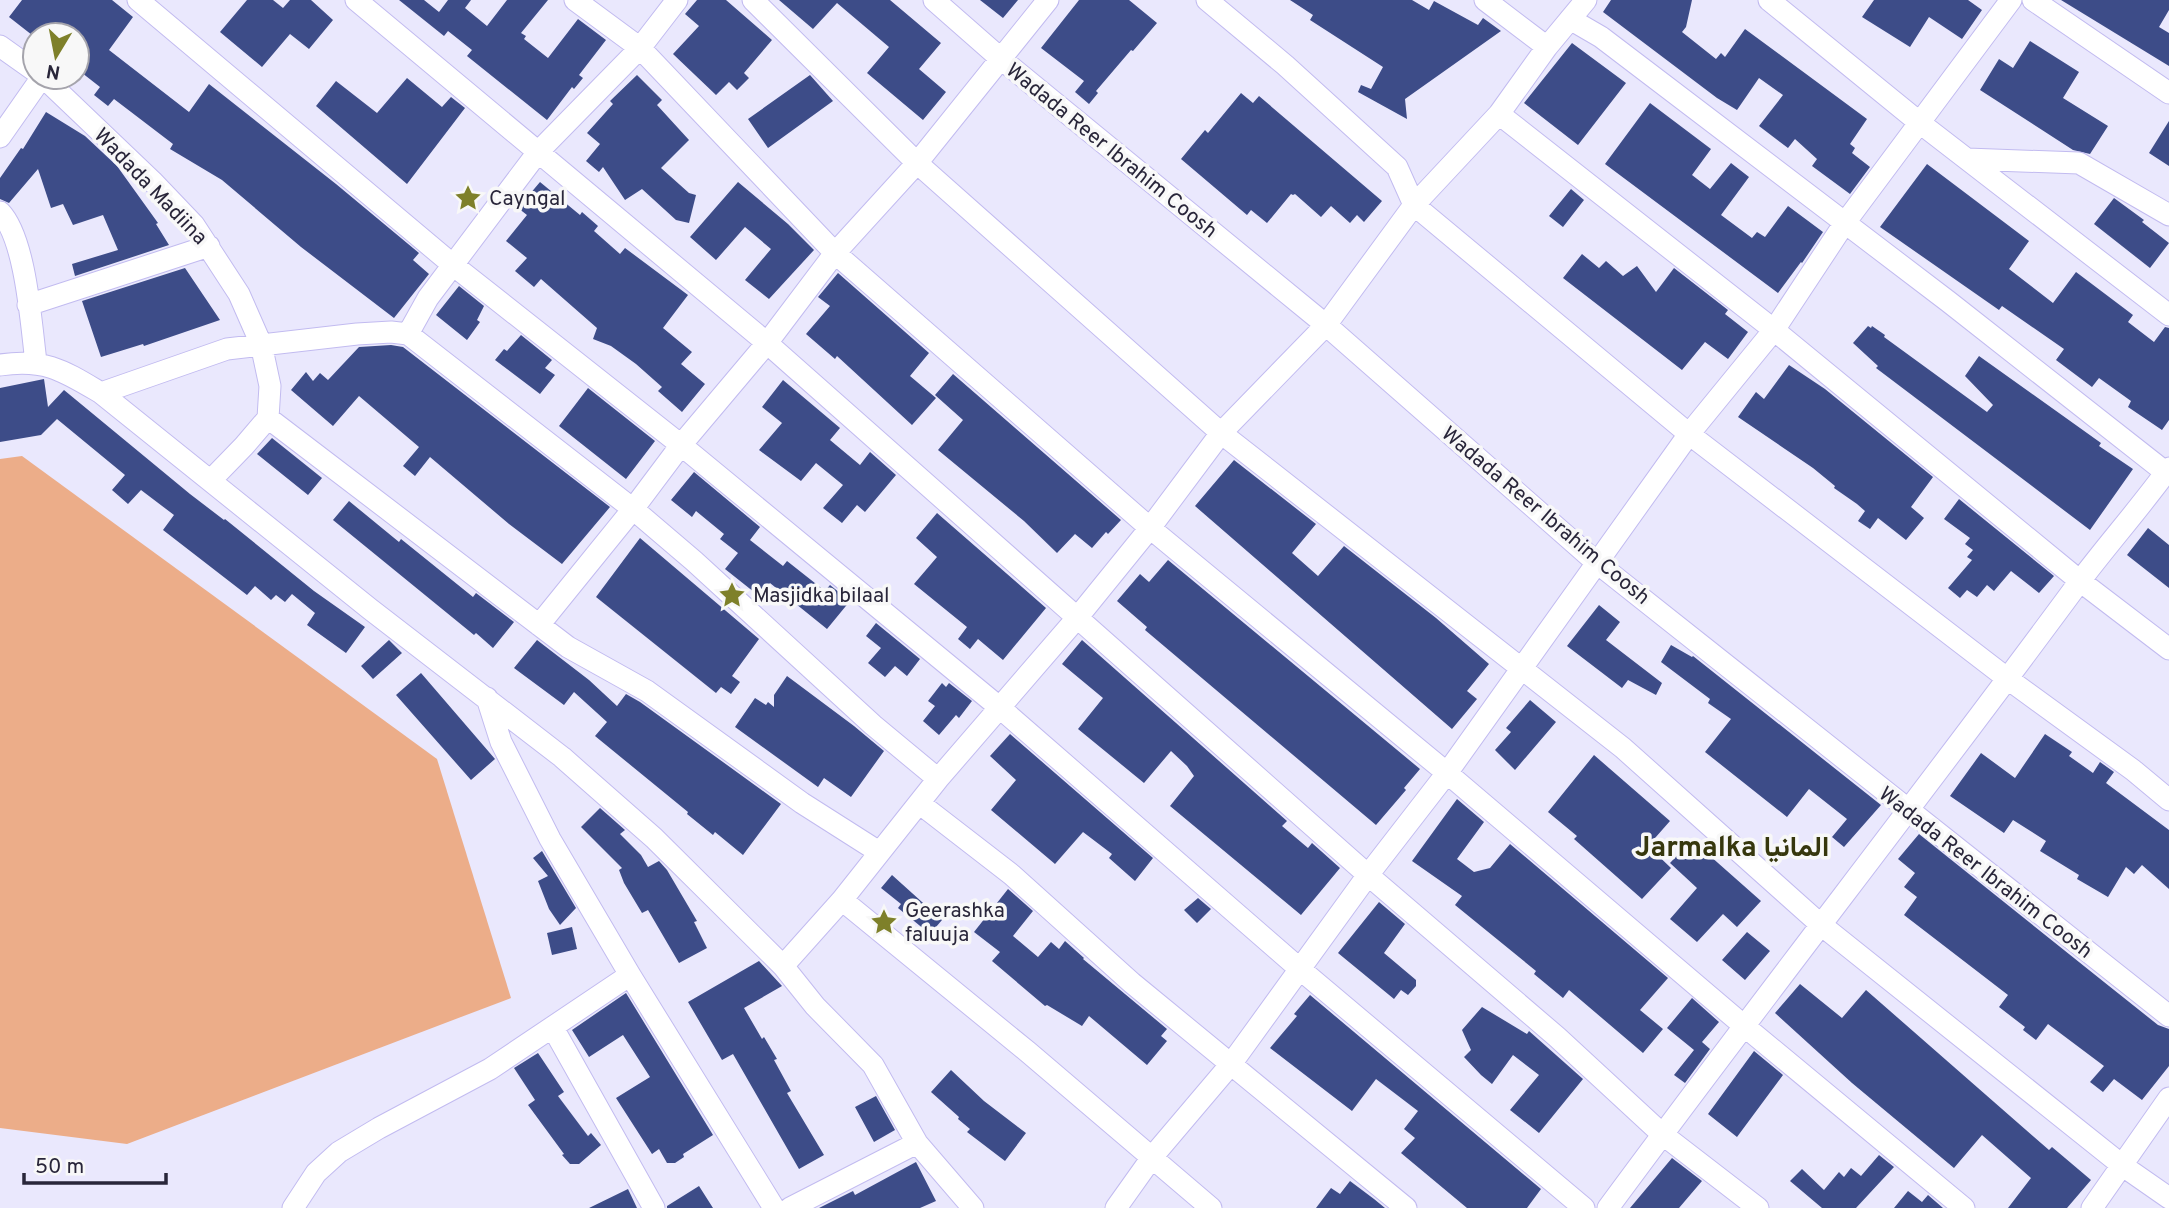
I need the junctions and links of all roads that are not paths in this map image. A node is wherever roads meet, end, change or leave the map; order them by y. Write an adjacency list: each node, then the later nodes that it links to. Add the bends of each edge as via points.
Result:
1 (138, 0): 35 (street)
2 (356, 0): 26 (street)
3 (575, 0): 17 (street)
4 (677, 0): 17 (street)
5 (753, 0): 28 (street)
6 (933, 0): 18 (street, Wadada Reer Ibrahim Coosh)
7 (1048, 0): 18 (street)
8 (1207, 0): 29 (street, via 1397,167)
9 (1485, 0): 16 (street)
10 (1586, 0): 14 (street)
11 (1769, 0): 24 (street)
12 (2011, 0): 24 (street)
13 (2033, 0): 22 (street)
14 (1570, 19): 16 (street); 32 (street, via 1601,37)
15 (0, 46): 19 (street)
16 (1547, 47): 23 (street)
17 (640, 48): 26 (street); 34 (street)
18 (1000, 58): 28 (street); 38 (street, Wadada Reer Ibrahim Coosh)
19 (21, 61)
20 (33, 91): 25 (street)
21 (58, 91): 33 (street, Wadada Madiina, via 152,181)
22 (2169, 93)
23 (1499, 114): 29 (street); 39 (street)
24 (1920, 123): 27 (street); 32 (street)
25 (0, 137)
26 (538, 152): 35 (street); 41 (street)
27 (1967, 159): 31 (street, via 2079,163); 37 (street)
28 (917, 163): 34 (street); 47 (street)
29 (1414, 205): 38 (street); 48 (street)
30 (0, 212): 36 (street, via 13,233)
31 (2169, 215)
32 (1844, 224): 39 (street); 50 (street)
33 (209, 246): 36 (street); 42 (street, Wadada Madiina, via 239,294)
34 (835, 253): 41 (street); 53 (street)
35 (453, 265): 40 (street); 49 (street)
36 (28, 305): 43 (street)
37 (2167, 307)
38 (1325, 325): 47 (street); 54 (street, Wadada Reer Ibrahim Coosh)
39 (1774, 330): 48 (street); 55 (street)
40 (408, 334): 42 (street); 52 (street)
41 (767, 342): 49 (street); 56 (street)
42 (261, 344): 45 (street, via 227,349); 46 (street, Wadada Madiina, via 270,386)
43 (36, 362): 44 (street); 45 (street)
44 (0, 365)
45 (101, 393): 51 (street)
46 (268, 418): 51 (street); 57 (street)
47 (1221, 433): 53 (street); 59 (street)
48 (1689, 434): 54 (street); 60 (street)
49 (681, 445): 52 (street); 62 (street)
50 (2168, 472): 55 (street)
51 (211, 480): 61 (street)
52 (633, 509): 57 (street); 64 (street)
53 (1150, 528): 56 (street); 63 (street)
54 (1596, 562): 59 (street); 67 (street, Wadada Reer Ibrahim Coosh)
55 (2080, 581): 58 (street); 60 (street)
56 (1077, 618): 62 (street); 69 (street)
57 (539, 625): 68 (street, via 579,654 647,691 802,803)
58 (2169, 649)
59 (1522, 669): 63 (street); 71 (street, via 1623,748)
60 (2008, 679): 65 (street); 67 (street)
61 (486, 698): 72 (street, via 625,811); 74 (street, via 501,742 538,815)
62 (999, 707): 64 (street); 73 (street)
63 (1447, 773): 69 (street); 76 (street)
64 (938, 779): 66 (street)
65 (2169, 800)
66 (919, 803): 68 (street); 78 (street, via 1012,876)
67 (1907, 809): 71 (street); 75 (street, Wadada Reer Ibrahim Coosh)
68 (879, 852): 70 (street)
69 (1368, 875): 73 (street); 80 (street)
70 (842, 900): 72 (street); 82 (street)
71 (1820, 925): 76 (street); 83 (street)
72 (783, 966): 81 (street, via 873,1065)
73 (1301, 970): 78 (street); 93 (street)
74 (630, 975): 77 (street); 87 (street)
75 (2169, 1016)
76 (1743, 1025): 80 (street); 96 (street)
77 (553, 1028): 85 (street, via 490,1069 340,1152 316,1173); 86 (street)
78 (1231, 1064): 82 (street); 92 (street)
79 (2169, 1098): 83 (street)
80 (1662, 1134): 94 (street); 95 (street)
81 (917, 1143): 88 (street); 89 (street)
82 (1153, 1156): 90 (street); 91 (street)
83 (2123, 1166): 84 (street); 97 (street)
84 (2169, 1198)
85 (293, 1208)
86 (654, 1208)
87 (774, 1208)
88 (790, 1208)
89 (973, 1208)
90 (1116, 1208)
91 (1211, 1208)
92 (1406, 1208)
93 (1584, 1208)
94 (1608, 1208)
95 (1758, 1208)
96 (1964, 1208)
97 (2092, 1208)

